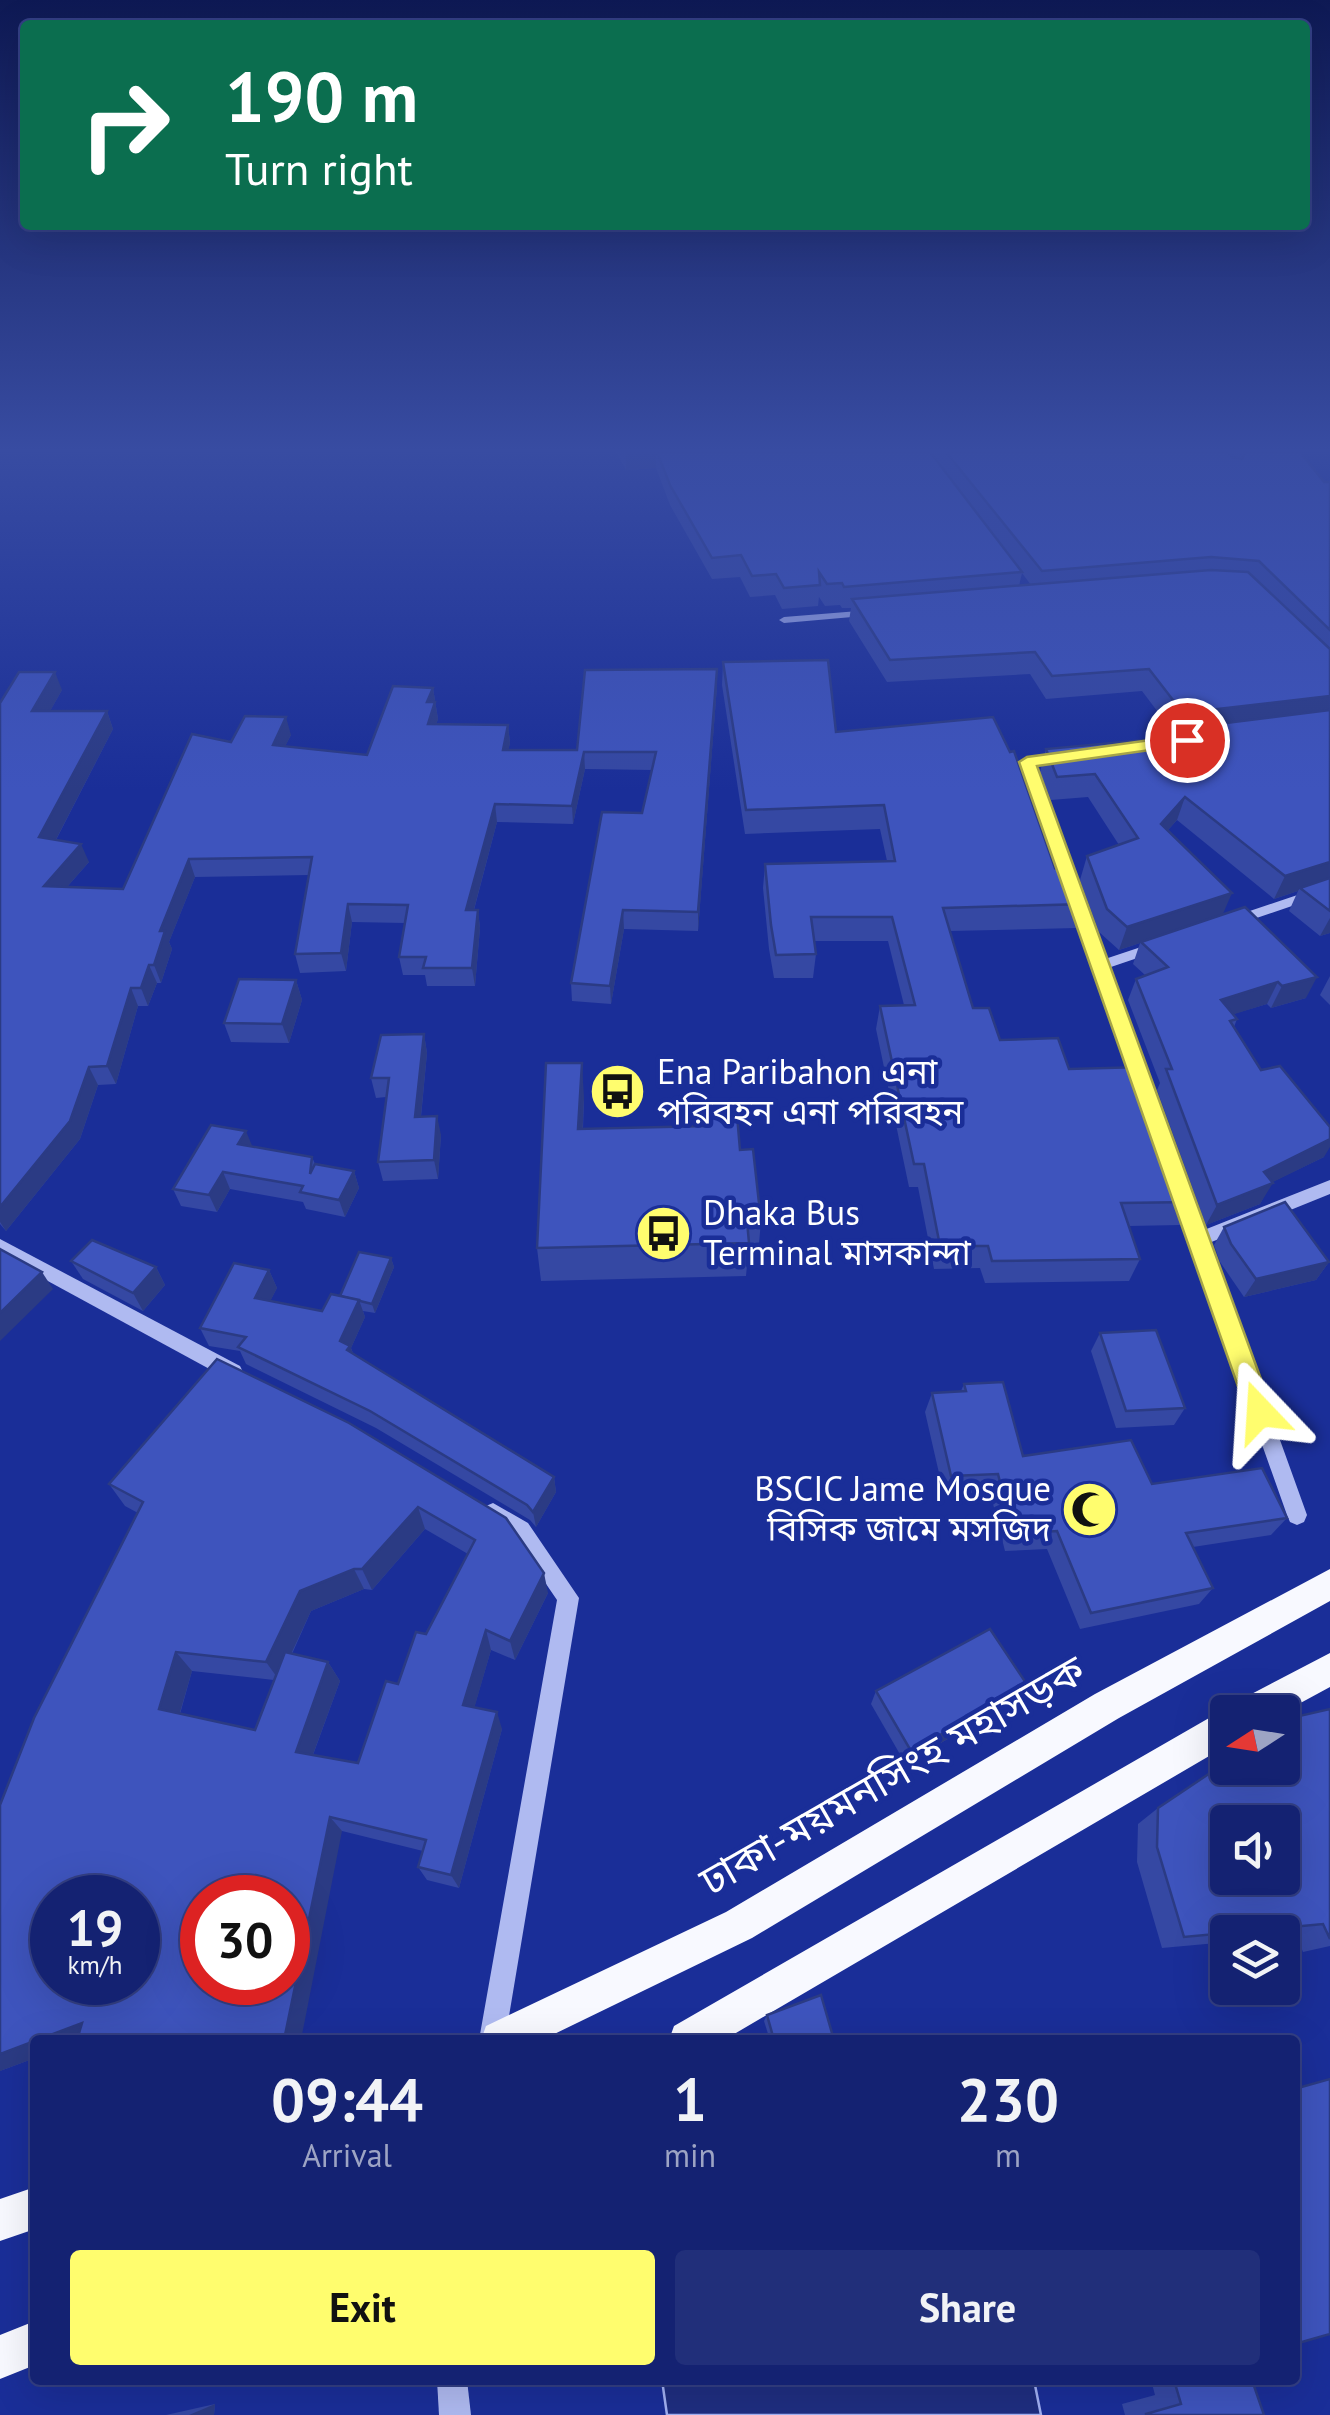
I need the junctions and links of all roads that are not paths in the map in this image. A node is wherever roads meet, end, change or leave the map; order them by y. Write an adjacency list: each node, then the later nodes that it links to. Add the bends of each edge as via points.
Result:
1 (880, 613): 2 (street)
2 (784, 620)
3 (1080, 754): 7 (street, via 1027,762)
4 (1330, 888): 5 (street)
5 (1206, 930)
6 (1171, 942): 7 (street)
7 (1100, 966): 8 (street)
8 (1146, 1094)
9 (1172, 1167): 11 (street)
10 (1330, 1187): 11 (street)
11 (1198, 1240): 15 (street)
12 (0, 1246): 13 (street)
13 (255, 1383)
14 (470, 1499): 20 (street, via 521,1530 568,1598)
15 (1297, 1515)
16 (1330, 1584): 21 (main road, ঢাকা-ময়মনসিংহ মহাসড়ক, via 1107,1706 738,1926)
17 (1330, 1669): 18 (main road)
18 (1283, 1695)
19 (1210, 1736): 22 (main road)
20 (497, 2035)
21 (507, 2035)
22 (696, 2035)
23 (30, 2210): 24 (main road)
24 (0, 2220)
25 (30, 2345): 26 (main road)
26 (0, 2357)
27 (452, 2385): 28 (street)
28 (455, 2415)

